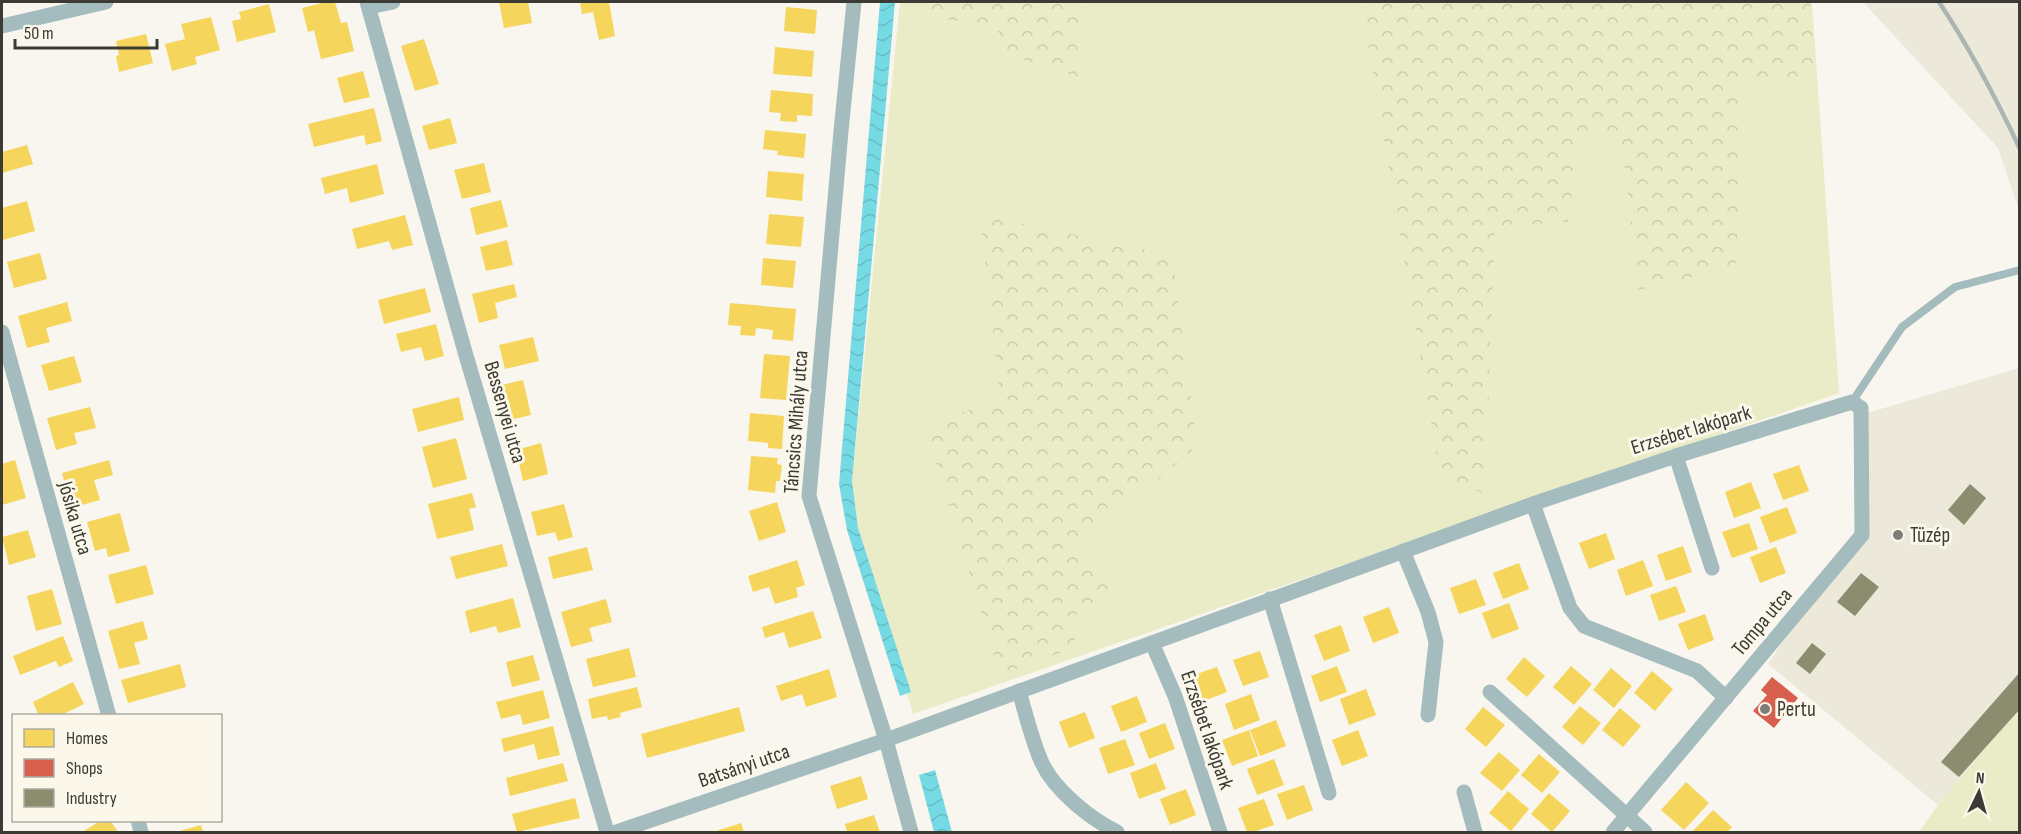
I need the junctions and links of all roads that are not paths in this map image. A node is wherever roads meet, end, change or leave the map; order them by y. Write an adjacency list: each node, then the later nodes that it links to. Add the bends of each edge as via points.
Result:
1 (106, 2): 5 (street)
2 (393, 2): 4 (street)
3 (854, 2): 20 (street, Táncsics Mihály utca, via 809,496)
4 (368, 4): 25 (street, Bessenyei utca, via 465,352)
5 (2, 26)
6 (2019, 270): 8 (lane, via 1955,287 1902,327)
7 (2, 332): 18 (street, Jósika utca)
8 (1856, 405): 9 (street, Erzsébet lakópark); 17 (street, Tompa utca, via 1862,535)
9 (1676, 456): 10 (street, Erzsébet lakópark); 12 (street)
10 (1533, 504): 11 (street, Erzsébet lakópark); 17 (street, via 1570,608 1584,626 1697,671)
11 (1403, 551): 13 (street, Erzsébet lakópark); 19 (street, via 1436,642)
12 (1712, 568)
13 (1270, 599): 14 (street, Erzsébet lakópark); 22 (street)
14 (1152, 643): 15 (street, Erzsébet lakópark); 29 (street, Erzsébet lakópark, via 1175,696)
15 (1018, 691): 20 (street, Erzsébet lakópark); 24 (street, via 1043,765)
16 (1490, 692): 23 (street)
17 (1726, 698): 23 (street, Tompa utca)
18 (108, 714)
19 (1428, 715)
20 (886, 740): 26 (street, Batsányi utca); 27 (street, Táncsics Mihály utca)
21 (1464, 792): 30 (street)
22 (1329, 793)
23 (1627, 815): 31 (street, Tompa utca); 32 (street)
24 (1092, 825): 28 (street)
25 (607, 832)
26 (616, 832)
27 (911, 832)
28 (1117, 832)
29 (1220, 832)
30 (1475, 832)
31 (1613, 832)
32 (1645, 832)

